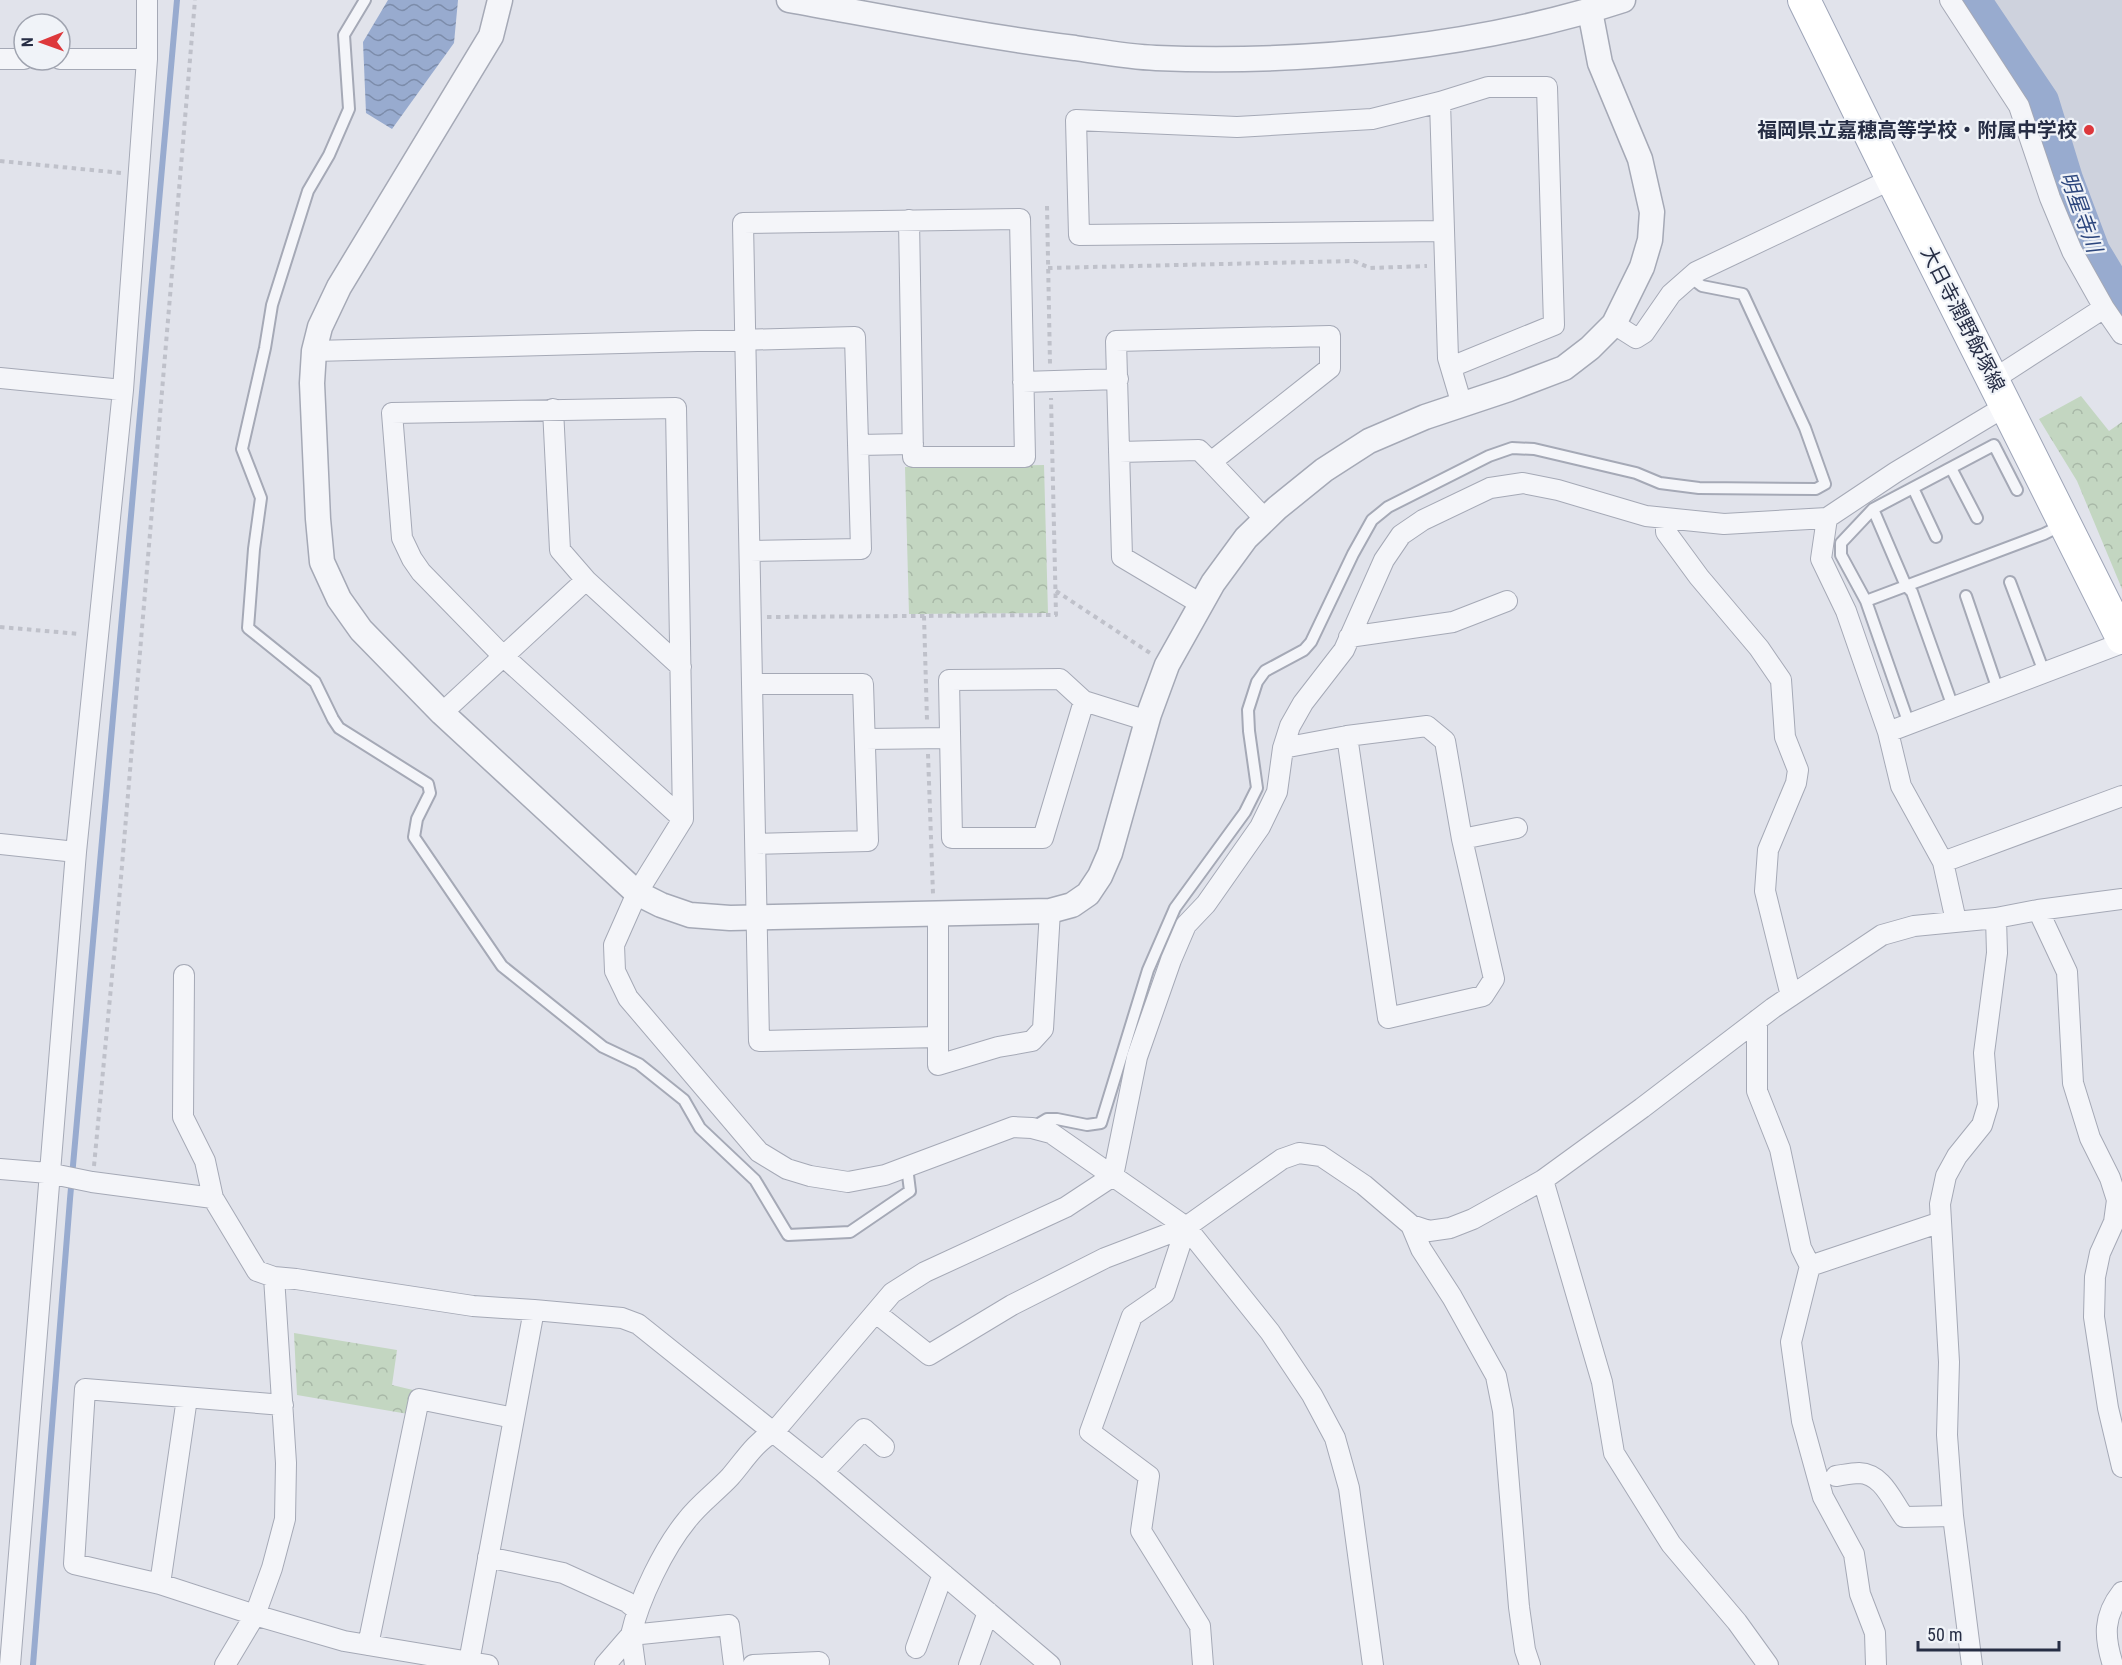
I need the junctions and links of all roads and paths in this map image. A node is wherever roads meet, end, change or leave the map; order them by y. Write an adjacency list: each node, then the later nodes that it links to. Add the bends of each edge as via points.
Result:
1 (147, 0): 11 (street)
2 (195, 0): 107 (path)
3 (365, 0): 102 (lane, via 344,34 349,109 308,191 272,305 243,449 261,498 248,628 315,682 339,728 428,784 430,793 417,819 414,837 502,966 603,1047 639,1064 684,1100 699,1128 755,1180 788,1235 850,1232 910,1191)
4 (501, 0): 26 (street, via 491,36 339,287 320,327)
5 (789, 0): 9 (street, via 1036,43 1155,58 1290,58 1376,50 1485,35)
6 (1623, 0): 9 (street)
7 (1804, 0): 15 (main road, 大日寺潤野飯塚線)
8 (1950, 0): 22 (street, via 2019,106 2072,251)
9 (1590, 11): 23 (street, via 1600,63 1640,159 1652,212 1650,240 1642,267)
10 (72, 59): 11 (street)
11 (147, 59): 14 (street)
12 (1440, 102): 18 (street); 18 (street, via 1372,119 1237,127 1076,120 1079,235); 27 (street, via 1488,87 1547,87 1554,325)
13 (0, 161): 14 (path)
14 (139, 175): 32 (street)
15 (1892, 179): 21 (street); 33 (main road, 大日寺潤野飯塚線)
16 (1047, 206): 20 (path)
17 (909, 220): 25 (street, via 742,223); 31 (street, via 1020,219); 36 (street)
18 (1444, 231): 27 (street)
19 (1435, 266): 20 (path, via 1370,268 1354,261)
20 (1048, 268): 30 (path)
21 (1690, 277): 23 (street, via 1636,338); 101 (lane, via 1702,286 1743,294 1805,428 1825,484 1816,489 1699,488 1660,483 1636,473 1534,449 1512,448 1388,507 1372,520 1311,642 1304,650 1265,671 1257,682 1248,710 1257,788 1245,813 1175,908 1148,970 1101,1123 1087,1125 1047,1119)
22 (2104, 308): 24 (street); 33 (street)
23 (1614, 324): 34 (street, via 1564,368)
24 (2122, 334)
25 (745, 340): 26 (street); 37 (street, via 855,337); 50 (street)
26 (314, 351): 73 (street, via 312,383 322,562 339,599 361,630)
27 (1451, 367): 34 (street)
28 (0, 378): 32 (street)
29 (1118, 379): 30 (street); 38 (street); 39 (street, via 1116,341 1330,336 1330,369)
30 (1051, 381): 31 (street); 54 (path)
31 (1023, 382): 36 (street, via 1025,456 913,457)
32 (123, 390): 61 (street)
33 (2000, 393): 45 (street, via 1896,472); 48 (main road, 大日寺潤野飯塚線)
34 (1462, 405): 47 (street, via 1369,441 1324,470)
35 (553, 409): 51 (street, via 560,550); 65 (street, via 392,413 402,537 412,559); 67 (street, via 676,408)
36 (913, 444): 37 (street)
37 (858, 445): 50 (street, via 861,549)
38 (1119, 452): 39 (street, via 1199,450); 58 (street, via 1122,557)
39 (1211, 462): 47 (street)
40 (1951, 468): 41 (lane); 42 (lane, via 1994,445); 46 (lane)
41 (1912, 488): 43 (lane); 49 (lane)
42 (2017, 490)
43 (1873, 510): 53 (lane); 56 (lane, via 1841,543 1841,555)
44 (1666, 518): 45 (street, via 1724,524); 62 (street, via 1523,483 1490,488 1401,535 1383,560); 98 (street, via 1666,532 1781,680 1785,737 1798,770 1768,850 1765,891)
45 (1827, 518): 76 (street, via 1821,559 1846,611)
46 (1977, 518)
47 (1266, 519): 58 (street, via 1246,538)
48 (2065, 523): 53 (lane); 63 (main road, 大日寺潤野飯塚線)
49 (1936, 537)
50 (750, 551): 69 (street)
51 (586, 580): 65 (street); 67 (street)
52 (2010, 582): 68 (lane)
53 (1906, 586): 56 (lane); 72 (lane, via 1912,592)
54 (1056, 591): 59 (path, via 1056,615); 66 (path)
55 (1966, 596): 70 (lane)
56 (1866, 601): 75 (lane)
57 (1507, 602): 62 (street, via 1453,622)
58 (1201, 604): 74 (street, via 1167,665)
59 (767, 617)
60 (0, 627): 61 (path)
61 (98, 635): 87 (street)
62 (1349, 638): 80 (street, via 1290,726)
63 (2122, 638)
64 (2122, 643): 68 (street)
65 (503, 656): 73 (street); 82 (street)
66 (1156, 656)
67 (681, 667): 82 (street)
68 (2044, 672): 70 (street)
69 (752, 684): 79 (street, via 863,684); 86 (street)
70 (1998, 690): 72 (street)
71 (1084, 701): 74 (street); 78 (street, via 1060,679 949,680); 78 (street, via 1043,838 952,838)
72 (1953, 707): 75 (street)
73 (442, 713): 89 (street)
74 (1148, 721): 92 (street, via 1100,876 1080,900)
75 (1909, 724): 76 (street)
76 (1888, 732): 88 (street, via 1901,786)
77 (1347, 736): 80 (street); 84 (street, via 1427,726 1445,741); 84 (street, via 1388,1017 1483,996 1494,979)
78 (950, 738): 79 (street)
79 (865, 739): 86 (street, via 868,841)
80 (1283, 748): 105 (street, via 1276,792 1260,827 1206,904 1186,925 1171,960 1137,1057)
81 (2122, 796): 88 (street)
82 (683, 819): 89 (street)
83 (1517, 828): 84 (street)
84 (1462, 839)
85 (0, 844): 87 (street)
86 (756, 844): 94 (street)
87 (76, 852): 104 (street)
88 (1943, 862): 96 (street)
89 (637, 893): 94 (street, via 690,915); 102 (street, via 614,945 615,971 628,998 759,1152 787,1169 848,1182)
90 (2122, 899): 91 (street)
91 (2038, 910): 95 (street); 110 (street, via 2067,972 2073,1083 2090,1138 2110,1178)
92 (1050, 911): 93 (street); 100 (street, via 1042,1029 1038,1035 1032,1041 938,1065)
93 (938, 914): 94 (street); 100 (street)
94 (757, 917): 100 (street, via 759,1041)
95 (1996, 918): 96 (street); 109 (street, via 1997,953 1984,1053 1988,1105 1982,1125 1946,1176)
96 (1956, 921): 98 (street, via 1882,935)
97 (184, 975): 108 (street, via 183,1117 205,1161)
98 (1791, 996): 99 (street)
99 (1757, 1020): 106 (street); 113 (street, via 1757,1091 1780,1149 1801,1248)
100 (938, 1037)
101 (1032, 1128): 102 (street, via 1013,1127); 105 (street, via 1051,1133)
102 (907, 1167)
103 (0, 1169): 104 (street)
104 (54, 1174): 107 (street); 138 (street)
105 (1113, 1176): 112 (street); 116 (street, via 1066,1207 925,1272 892,1293)
106 (1543, 1180): 111 (street, via 1450,1228 1429,1231); 149 (street, via 1602,1382 1614,1453 1671,1544)
107 (92, 1182): 108 (street)
108 (213, 1198): 114 (street, via 257,1271)
109 (1941, 1222): 113 (street); 125 (street)
110 (2118, 1222): 122 (street, via 2100,1253 2094,1317)
111 (1411, 1225): 112 (street, via 1364,1185 1321,1156 1299,1153 1282,1159); 148 (street, via 1421,1249 1496,1376 1503,1411 1519,1607)
112 (1186, 1227): 116 (street, via 1105,1258 1012,1305 929,1355); 146 (street, via 1164,1294 1132,1316 1090,1432 1149,1476 1141,1531 1200,1626); 147 (street, via 1270,1332 1335,1438 1349,1488)
113 (1810, 1266): 150 (street, via 1791,1341 1802,1421 1823,1497 1854,1554 1860,1594 1875,1633)
114 (274, 1277): 115 (street, via 473,1306); 118 (street)
115 (534, 1310): 119 (street); 120 (street, via 622,1318 638,1324)
116 (876, 1313): 120 (street)
117 (187, 1398): 118 (street); 128 (street); 128 (street, via 85,1389 74,1564)
118 (283, 1405): 132 (street, via 285,1519)
119 (514, 1418): 126 (street); 134 (street, via 419,1399)
120 (774, 1432): 123 (street); 130 (street, via 762,1438 687,1519)
121 (884, 1447): 123 (street, via 864,1429)
122 (2122, 1467)
123 (823, 1472): 127 (street)
124 (1836, 1476): 125 (street, via 1871,1476 1881,1483 1904,1518)
125 (1953, 1516): 151 (street)
126 (488, 1557): 130 (street, via 563,1573); 137 (street)
127 (943, 1574): 131 (street); 135 (street)
128 (160, 1584): 132 (street)
129 (2122, 1592): 152 (street, via 2112,1605 2106,1625)
130 (637, 1610): 133 (street)
131 (988, 1612): 144 (street); 145 (street)
132 (255, 1615): 134 (street); 139 (street)
133 (631, 1635): 140 (street); 141 (street); 142 (street, via 729,1625)
134 (369, 1645): 137 (street)
135 (916, 1648)
136 (819, 1662): 143 (street)
137 (478, 1663)
138 (10, 1665)
139 (225, 1665)
140 (604, 1665)
141 (635, 1665)
142 (734, 1665)
143 (753, 1665)
144 (969, 1665)
145 (1050, 1665)
146 (1203, 1665)
147 (1373, 1665)
148 (1530, 1665)
149 (1768, 1665)
150 (1876, 1665)
151 (1972, 1665)
152 (2113, 1665)

